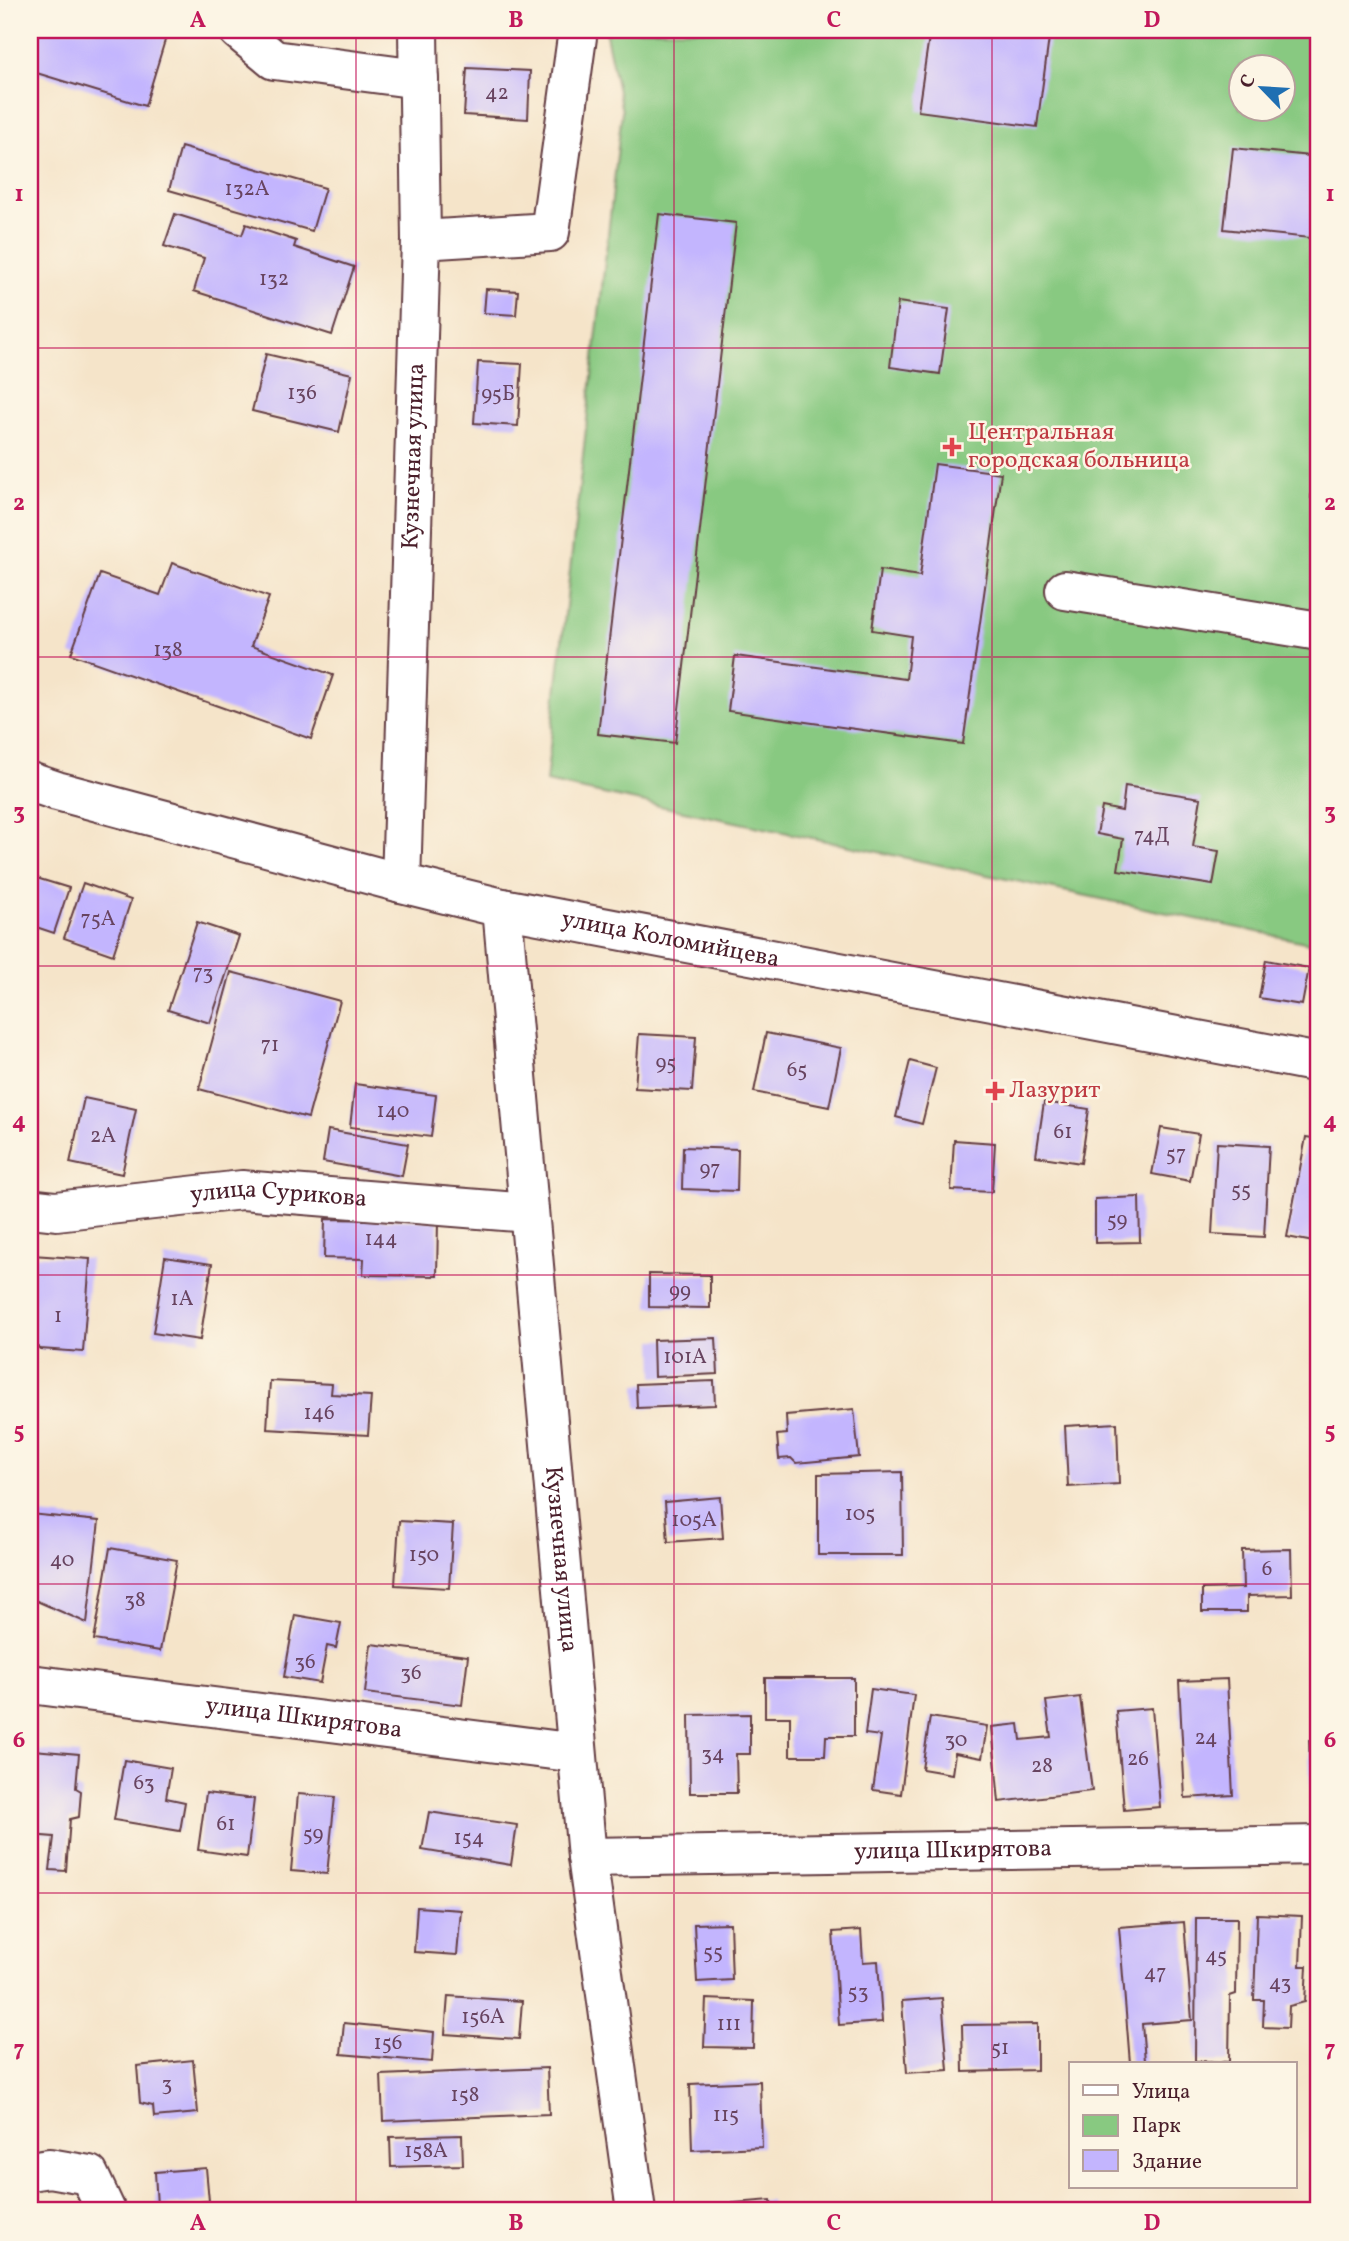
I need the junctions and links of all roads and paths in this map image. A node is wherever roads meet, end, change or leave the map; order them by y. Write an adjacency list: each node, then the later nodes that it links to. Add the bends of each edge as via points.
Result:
1 (238, 30): 4 (main road, via 274,60)
2 (418, 30): 4 (main road, Кузнечная улица)
3 (578, 30): 5 (main road, via 550,232)
4 (419, 79): 5 (main road, Кузнечная улица)
5 (421, 240): 9 (main road, Кузнечная улица)
6 (1065, 590): 7 (main road)
7 (1319, 631)
8 (30, 782): 9 (main road, улица Коломийцева)
9 (401, 883): 10 (main road, улица Коломийцева)
10 (502, 908): 11 (main road, улица Коломийцева); 13 (main road, Кузнечная улица)
11 (1319, 1063)
12 (30, 1208): 13 (main road, улица Сурикова, via 56,1211 242,1191)
13 (529, 1213): 15 (main road, Кузнечная улица)
14 (30, 1684): 15 (main road, улица Шкирятова)
15 (577, 1753): 17 (main road, Кузнечная улица)
16 (1319, 1845): 17 (main road, улица Шкирятова)
17 (586, 1857): 20 (main road, Кузнечная улица)
18 (30, 2171): 19 (main road, via 49,2168 89,2175)
19 (106, 2211)
20 (636, 2211)

